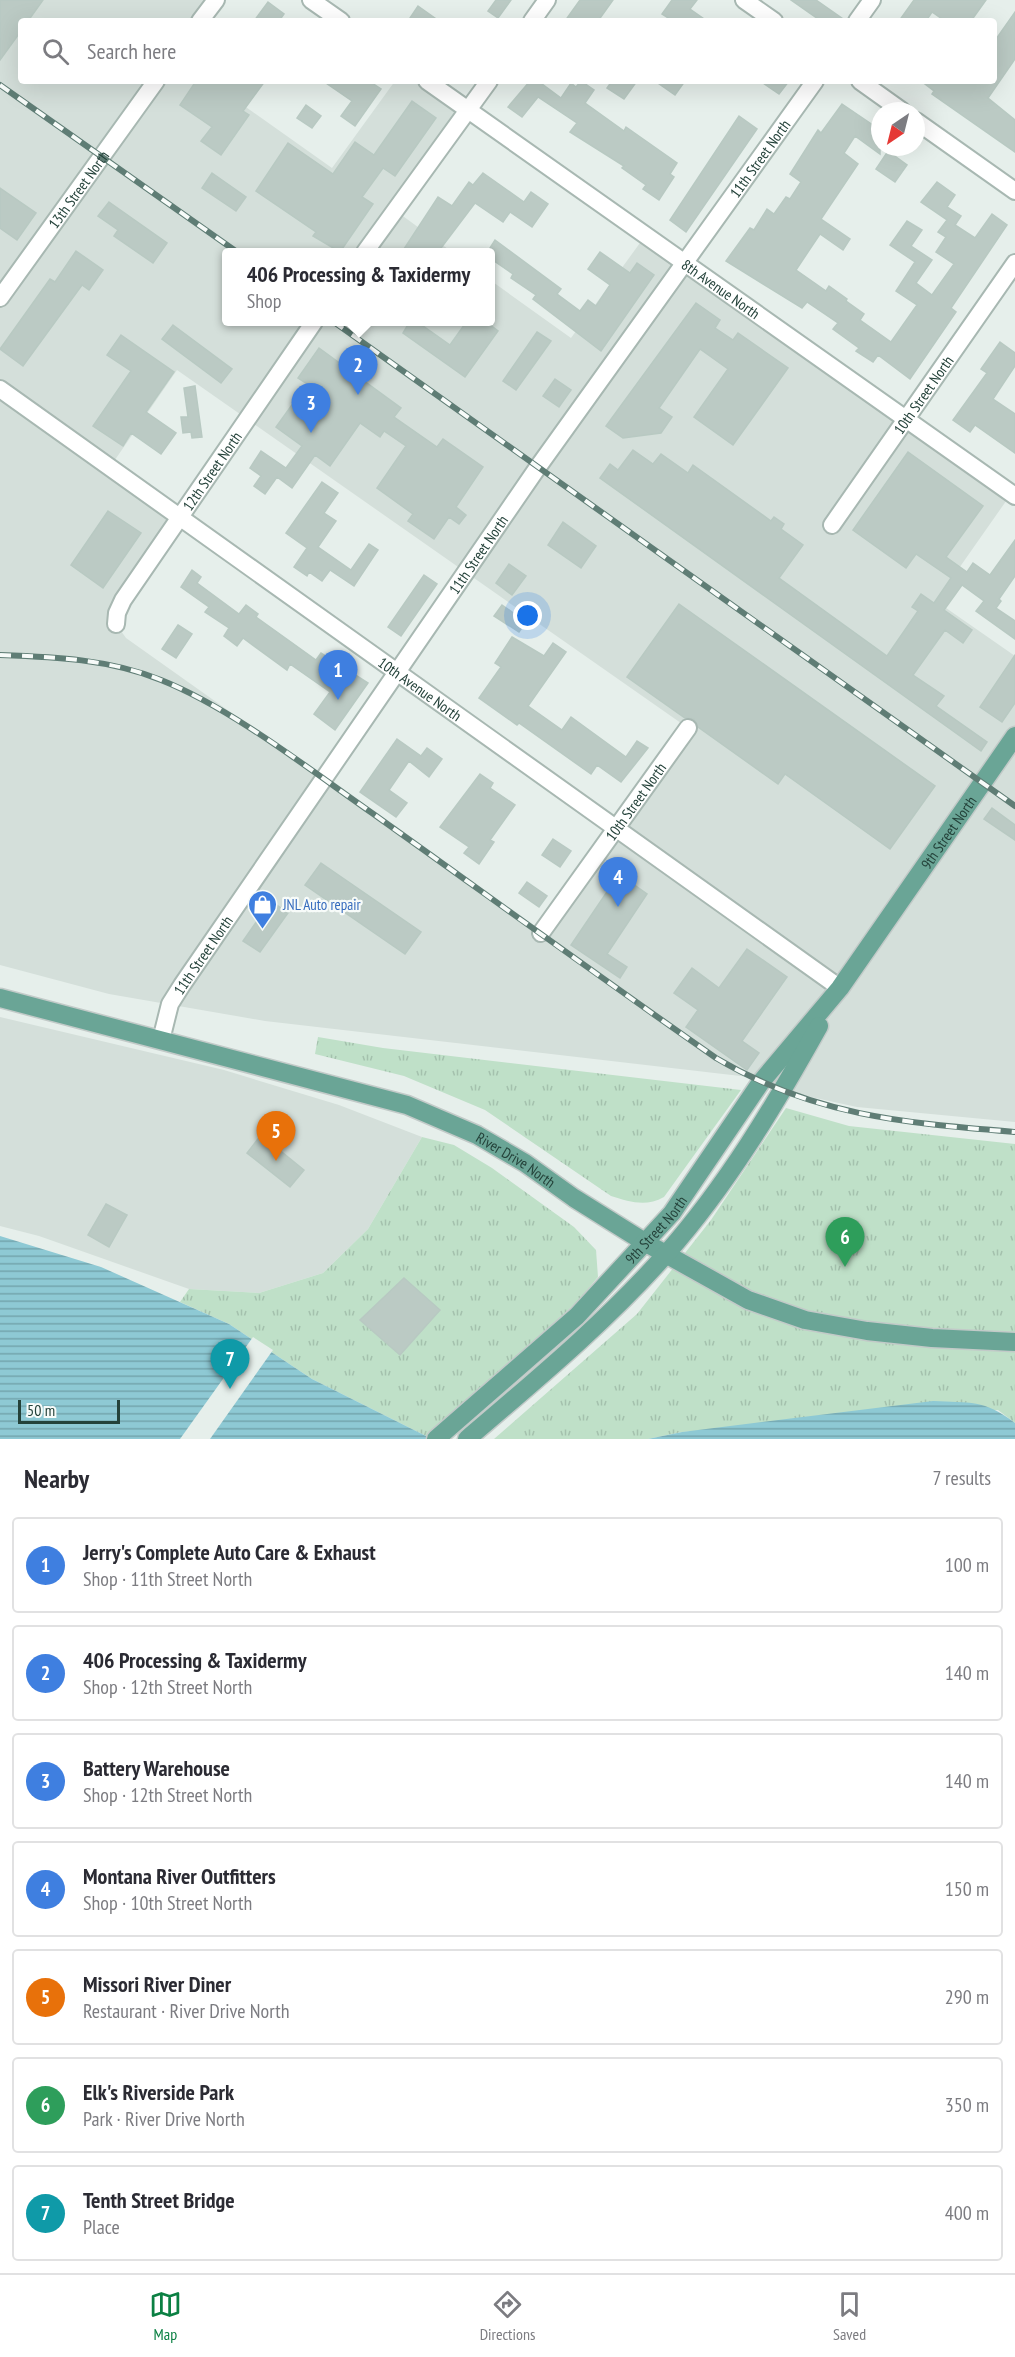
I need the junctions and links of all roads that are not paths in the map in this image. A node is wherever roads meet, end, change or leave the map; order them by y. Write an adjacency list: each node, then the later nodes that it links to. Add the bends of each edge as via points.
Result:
1 (216, 0): 6 (street)
2 (311, 0): 7 (street)
3 (547, 0): 8 (street)
4 (744, 0): 9 (street)
5 (872, 0): 10 (street)
6 (202, 18)
7 (337, 18)
8 (534, 18)
9 (770, 18)
10 (859, 18)
11 (154, 84): 23 (street, 13th Street North)
12 (431, 84): 17 (street, 8th Avenue North)
13 (487, 84): 17 (street)
14 (813, 84): 22 (street, 11th Street North)
15 (864, 84): 16 (street)
16 (889, 102)
17 (469, 110): 20 (street); 22 (street, 8th Avenue North)
18 (925, 127): 19 (street)
19 (1015, 191)
20 (368, 248)
21 (1015, 263): 26 (street, 10th Street North)
22 (685, 265): 26 (street, 8th Avenue North); 31 (street, 11th Street North)
23 (0, 298)
24 (311, 326): 28 (street, 12th Street North)
25 (0, 389): 28 (street, 10th Avenue North)
26 (906, 419): 27 (street, 8th Avenue North); 29 (street, 10th Street North)
27 (1015, 496)
28 (179, 517): 30 (street, 12th Street North, via 123,600); 31 (street, 10th Avenue North)
29 (832, 525)
30 (116, 624)
31 (396, 672): 34 (street, 10th Avenue North); 38 (street, 11th Street North, via 170,1004)
32 (688, 728): 34 (street, 10th Street North)
33 (1015, 736): 36 (main road, 9th Street North)
34 (616, 830): 35 (street, 10th Street North); 36 (street, 10th Avenue North)
35 (541, 933)
36 (840, 988): 39 (main road, 9th Street North, via 761,1082 672,1213); 40 (main road, 9th Street North, via 783,1091 708,1202)
37 (0, 998): 38 (main road, River Drive North)
38 (161, 1040): 39 (main road, River Drive North, via 407,1105 477,1134)
39 (646, 1243): 40 (main road, River Drive North); 42 (main road, 9th Street North, via 577,1316)
40 (667, 1254): 41 (main road, River Drive North, via 748,1300 805,1320 867,1332); 43 (main road, 9th Street North, via 541,1375)
41 (1015, 1342)
42 (436, 1439)
43 (467, 1439)

